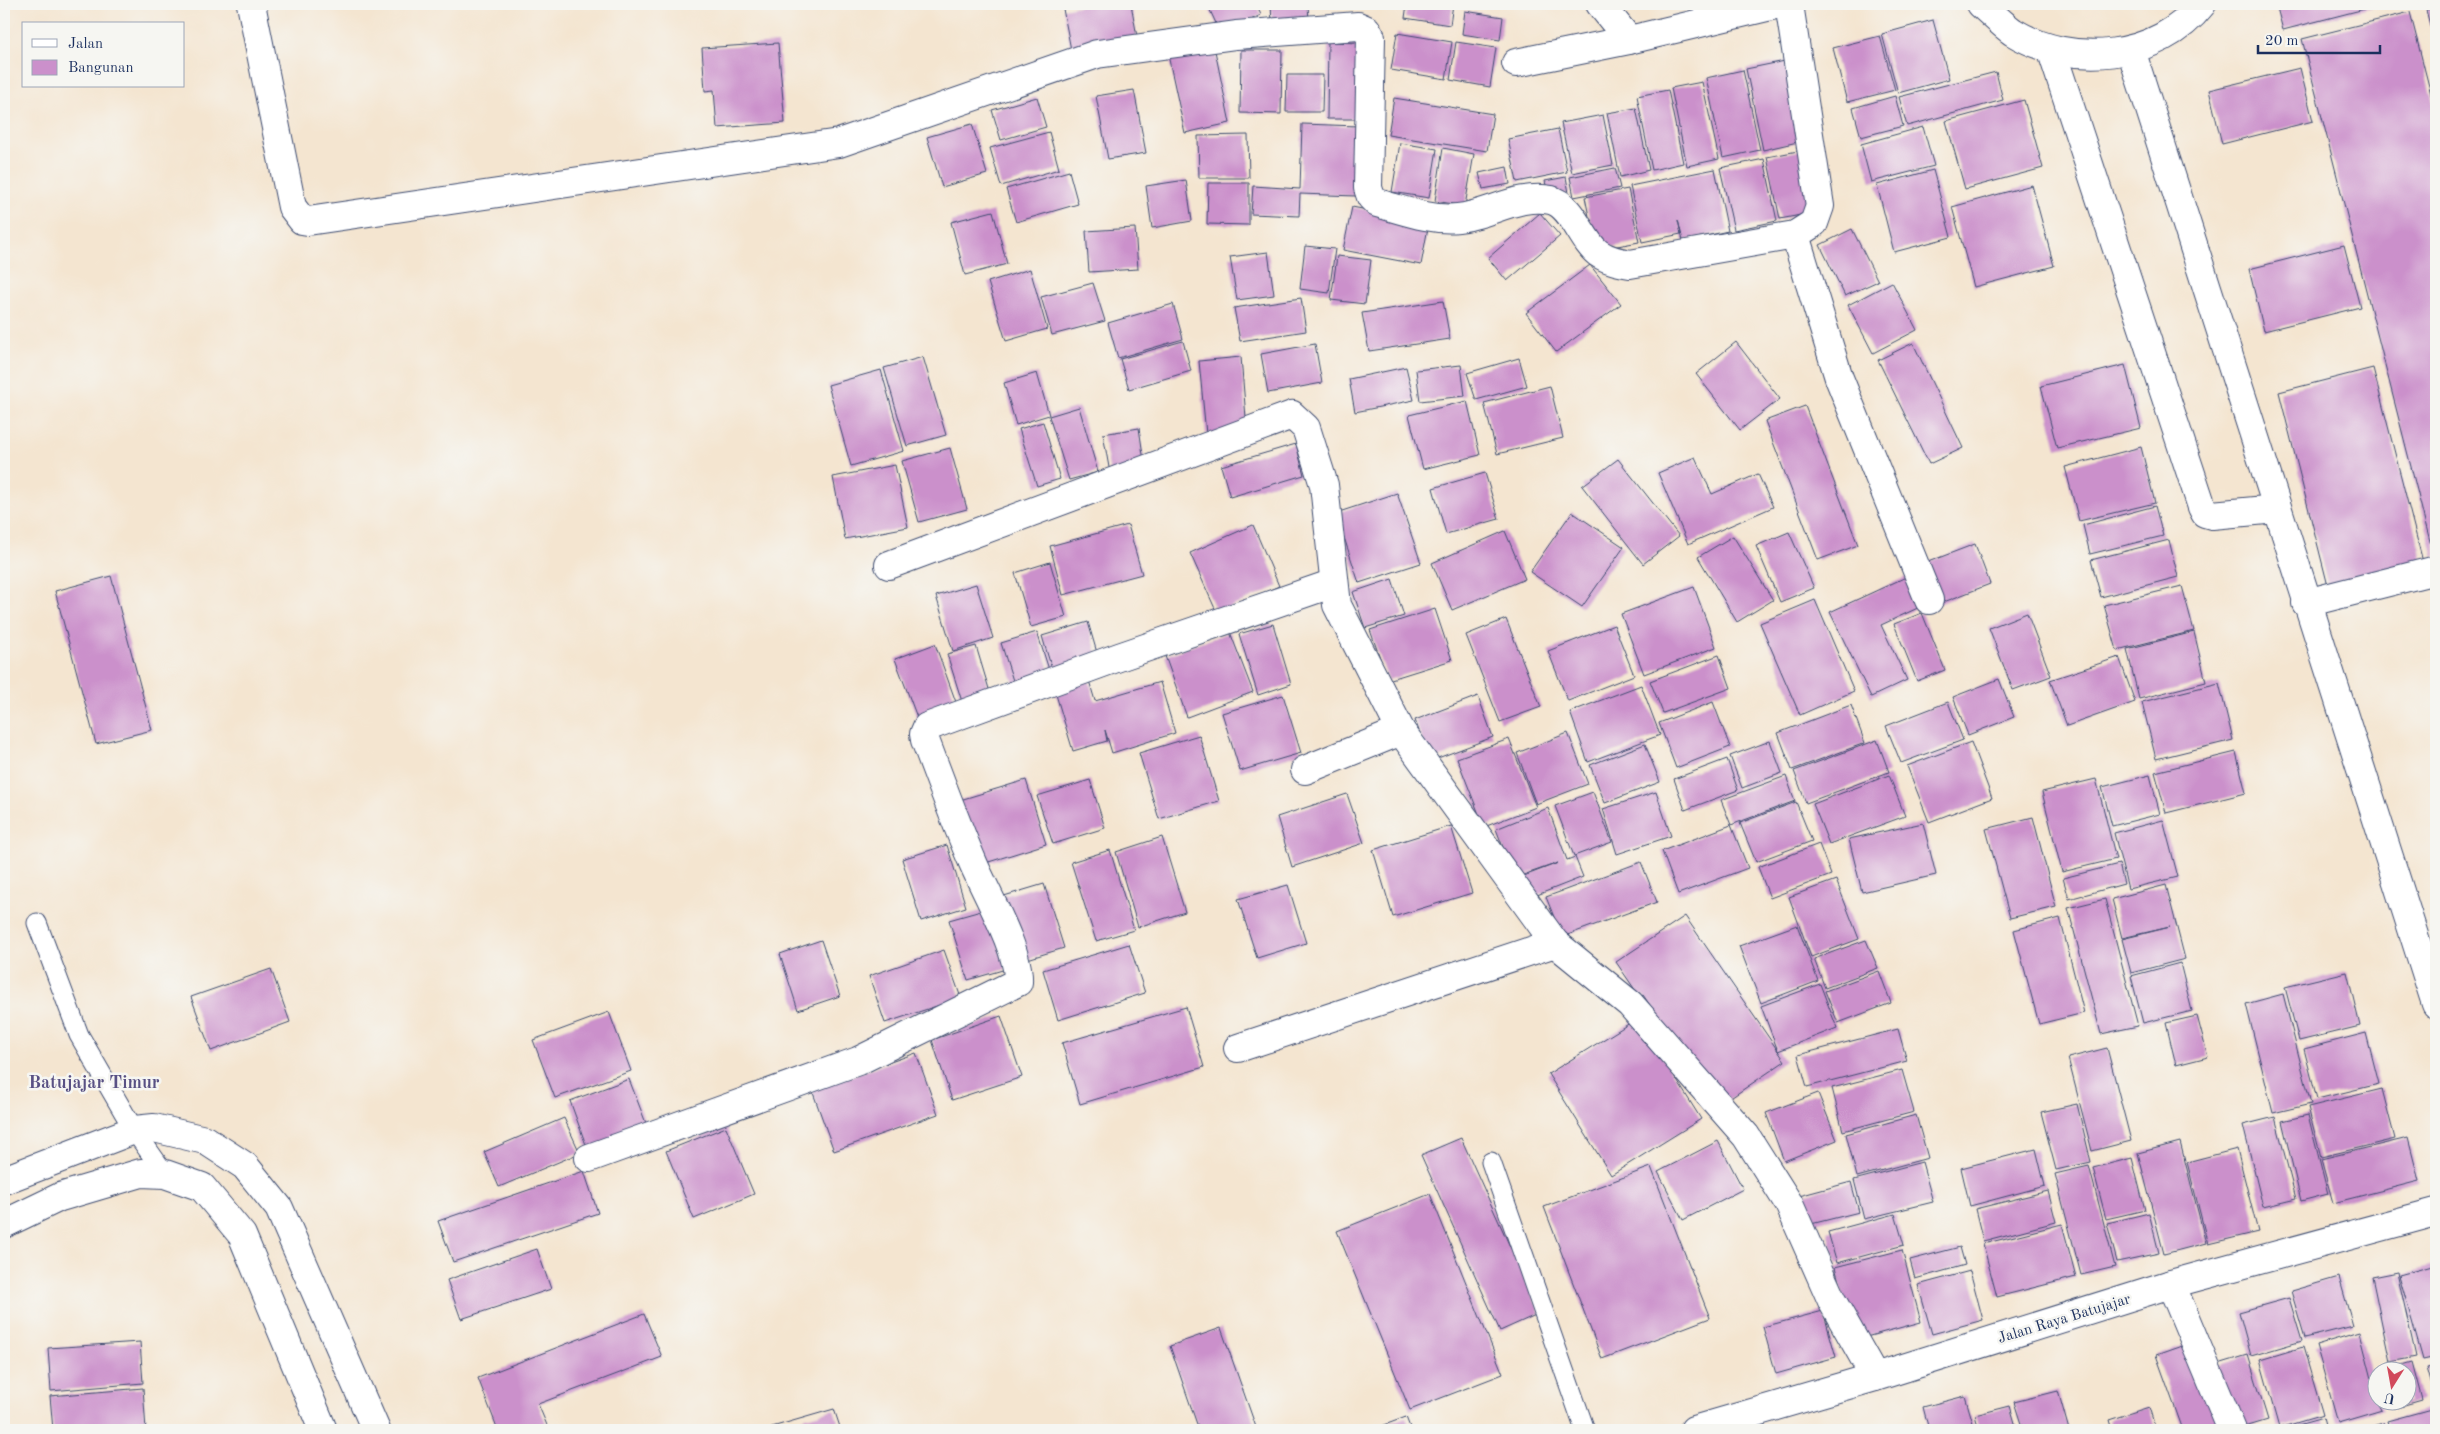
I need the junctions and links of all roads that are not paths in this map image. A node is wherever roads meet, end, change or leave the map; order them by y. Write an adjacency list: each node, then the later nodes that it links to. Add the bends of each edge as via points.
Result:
1 (251, 4): 11 (main road, via 292,207 296,215 308,221 839,143 1097,54 1236,35 1358,26 1367,30 1371,38 1368,188 1376,203 1441,219 1460,218 1528,200 1552,200 1568,213 1597,252 1630,264)
2 (1600, 4): 7 (main road)
3 (1780, 4): 7 (main road)
4 (1789, 4): 11 (main road, via 1820,206 1814,223)
5 (1981, 4): 8 (main road, via 2013,31)
6 (2202, 4): 9 (main road, via 2165,35)
7 (1629, 40): 10 (main road)
8 (2051, 49): 9 (main road, via 2091,55); 12 (main road, via 2202,507 2212,515)
9 (2131, 50): 12 (main road)
10 (1516, 63)
11 (1795, 236): 16 (main road, via 1839,378)
12 (2278, 508): 17 (main road)
13 (889, 565): 15 (main road, via 1292,415 1306,428 1324,485)
14 (2436, 570): 17 (main road)
15 (1334, 583): 18 (main road, via 1336,605); 25 (main road, via 1119,656 927,727 925,740 1008,943 1018,970 1018,982 858,1061)
16 (1929, 600)
17 (2306, 603): 22 (main road)
18 (1401, 731): 19 (main road); 21 (main road)
19 (1305, 770)
20 (37, 923): 24 (lane, via 80,1035)
21 (1555, 943): 23 (main road); 32 (main road, via 1630,1004 1746,1136 1789,1204 1832,1301)
22 (2436, 1004)
23 (1238, 1048)
24 (134, 1130): 27 (lane); 28 (main road); 34 (main road, via 154,1128 205,1140 251,1173 279,1208)
25 (589, 1158)
26 (1491, 1162): 35 (lane)
27 (165, 1174): 30 (main road, via 140,1173 60,1197); 33 (main road, via 202,1187 242,1235)
28 (4, 1180)
29 (2436, 1212): 31 (main road, Jalan Raya Batujajar)
30 (4, 1224)
31 (2171, 1284): 32 (main road, Jalan Raya Batujajar); 37 (main road)
32 (1875, 1377): 36 (main road, Jalan Raya Batujajar)
33 (323, 1430)
34 (376, 1430)
35 (1585, 1430)
36 (1694, 1430)
37 (2232, 1430)

